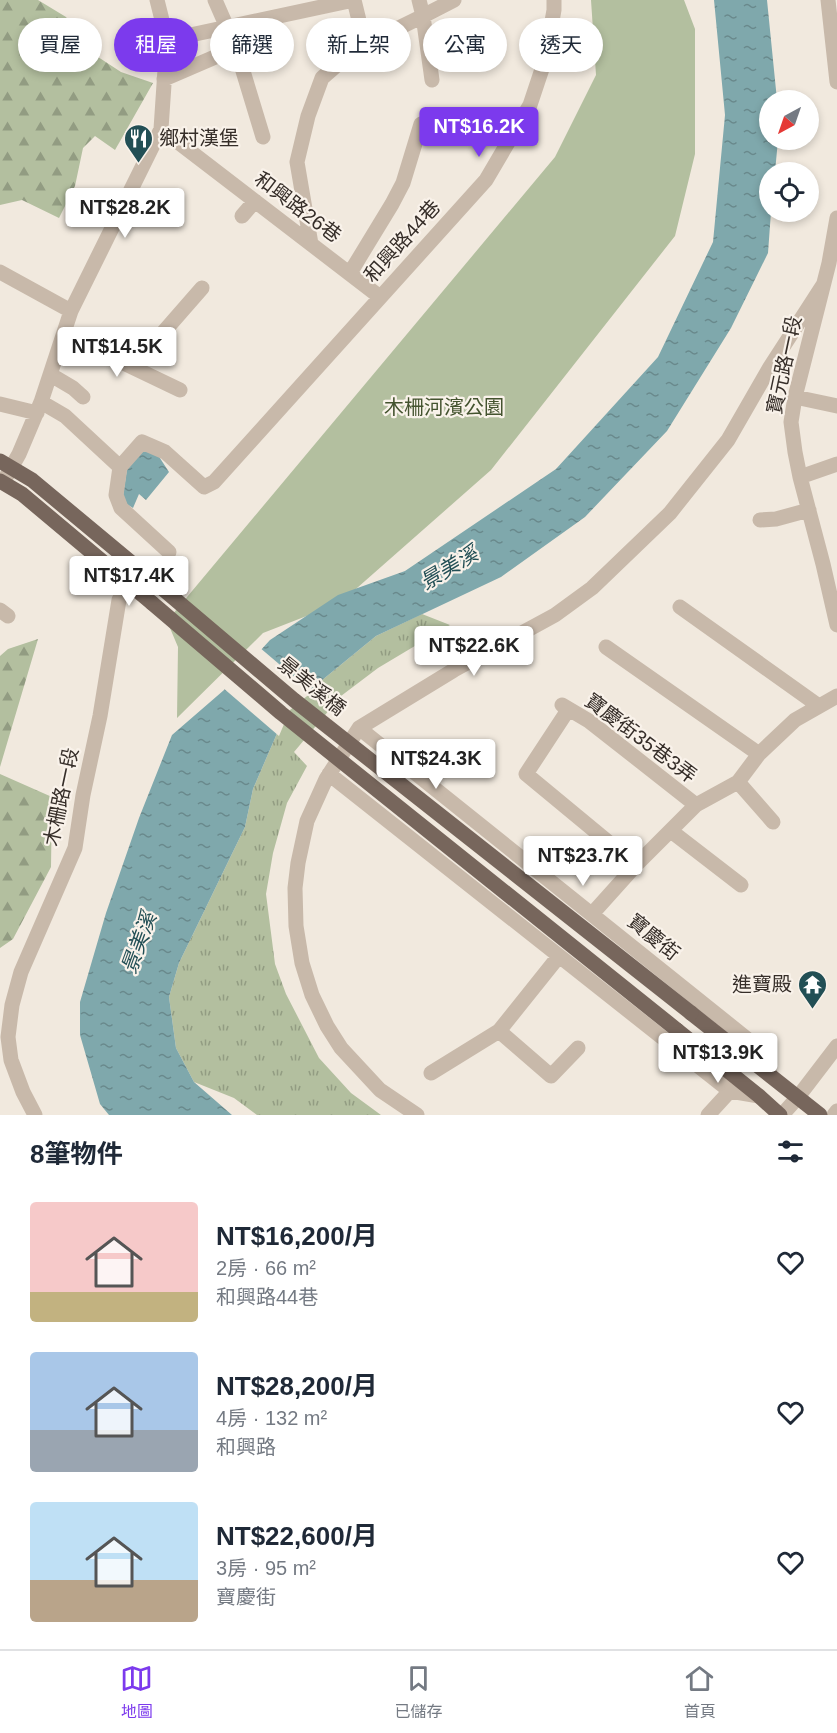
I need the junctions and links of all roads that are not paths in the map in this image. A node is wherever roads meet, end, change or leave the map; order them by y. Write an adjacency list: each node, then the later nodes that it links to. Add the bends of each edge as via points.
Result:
1 (157, 0): 9 (street)
2 (215, 0): 10 (street)
3 (354, 0): 11 (street); 12 (street)
4 (418, 0): 8 (street)
5 (454, 0): 8 (street)
6 (554, 0): 32 (street, 和興路44巷, via 545,60 530,105 486,180)
7 (828, 0): 20 (street)
8 (423, 16): 13 (street); 19 (street)
9 (162, 18)
10 (223, 18)
11 (269, 18)
12 (358, 18)
13 (411, 22)
14 (210, 59): 18 (street)
15 (165, 72): 18 (street)
16 (243, 72): 23 (street)
17 (329, 72): 27 (street, via 322,78 308,116 297,162)
18 (164, 79): 22 (street)
19 (432, 80)
20 (837, 82)
21 (421, 124): 29 (street, via 403,183)
22 (161, 129): 24 (street, 和興路26巷); 33 (street)
23 (263, 137)
24 (255, 201): 25 (street); 27 (street, 和興路26巷)
25 (242, 216)
26 (837, 218): 30 (street, 寶元路一段)
27 (311, 244): 29 (street, 和興路26巷)
28 (0, 272): 33 (street)
29 (350, 273): 32 (street, 和興路26巷)
30 (823, 285): 38 (street, 寶元路一段); 58 (street, via 728,440 670,513 592,588 555,615 453,670)
31 (202, 288): 35 (street)
32 (380, 297): 45 (street, 和興路44巷, via 214,482 204,487 165,452 142,442)
33 (71, 310): 34 (street)
34 (59, 351): 35 (street, via 109,356); 36 (street)
35 (133, 367): 37 (street)
36 (51, 375): 39 (street); 42 (street)
37 (180, 390)
38 (795, 397): 41 (street); 46 (street, 寶元路一段, via 791,422)
39 (83, 398)
40 (0, 404): 42 (street)
41 (837, 406)
42 (39, 407): 43 (street, via 19,454); 45 (street, via 65,416)
43 (5, 464): 47 (street); 51 (main road, via 47,491)
44 (837, 464): 46 (street)
45 (120, 467): 50 (street, via 116,495 122,508)
46 (800, 477): 48 (street, 寶元路一段)
47 (1, 484): 52 (main road, via 22,494)
48 (809, 510): 49 (street); 54 (street, 寶元路一段)
49 (760, 520)
50 (169, 552)
51 (140, 569): 52 (street, 木柵路一段); 69 (main road, 景美溪橋, bridge, via 294,700)
52 (128, 584): 76 (main road, 景美溪橋, bridge, via 280,713); 79 (street, 木柵路一段, via 119,600 75,848 21,972 12,1005 8,1037 11,1059)
53 (680, 607): 57 (street)
54 (837, 625)
55 (606, 647): 59 (street)
56 (837, 696): 57 (street)
57 (819, 706): 59 (street, via 795,720)
58 (359, 728): 60 (street); 67 (street, 寶慶街)
59 (759, 754): 61 (street)
60 (329, 774): 68 (street); 80 (street, via 308,821 298,863 296,926 302,963 312,995 341,1048 380,1090)
61 (738, 782): 62 (street); 63 (street)
62 (696, 806): 64 (street); 65 (street, 寶慶街35巷3弄, via 589,721 564,707 526,774)
63 (773, 822)
64 (671, 831): 65 (street); 66 (street)
65 (636, 866): 67 (street)
66 (741, 885)
67 (592, 914): 74 (street, 寶慶街, via 756,1046)
68 (559, 956): 70 (street); 75 (street)
69 (691, 1013): 74 (main road, 寶慶街)
70 (499, 1031): 72 (street, via 551,1077); 73 (street)
71 (837, 1046): 77 (street)
72 (578, 1048)
73 (431, 1073)
74 (771, 1076): 77 (main road, 寶慶街)
75 (730, 1091): 76 (street); 81 (street)
76 (759, 1096): 82 (main road)
77 (798, 1097): 82 (street); 83 (main road, 寶慶街)
78 (837, 1111): 84 (street)
79 (35, 1115)
80 (417, 1115)
81 (708, 1115)
82 (781, 1115)
83 (820, 1115)
84 (834, 1115)

